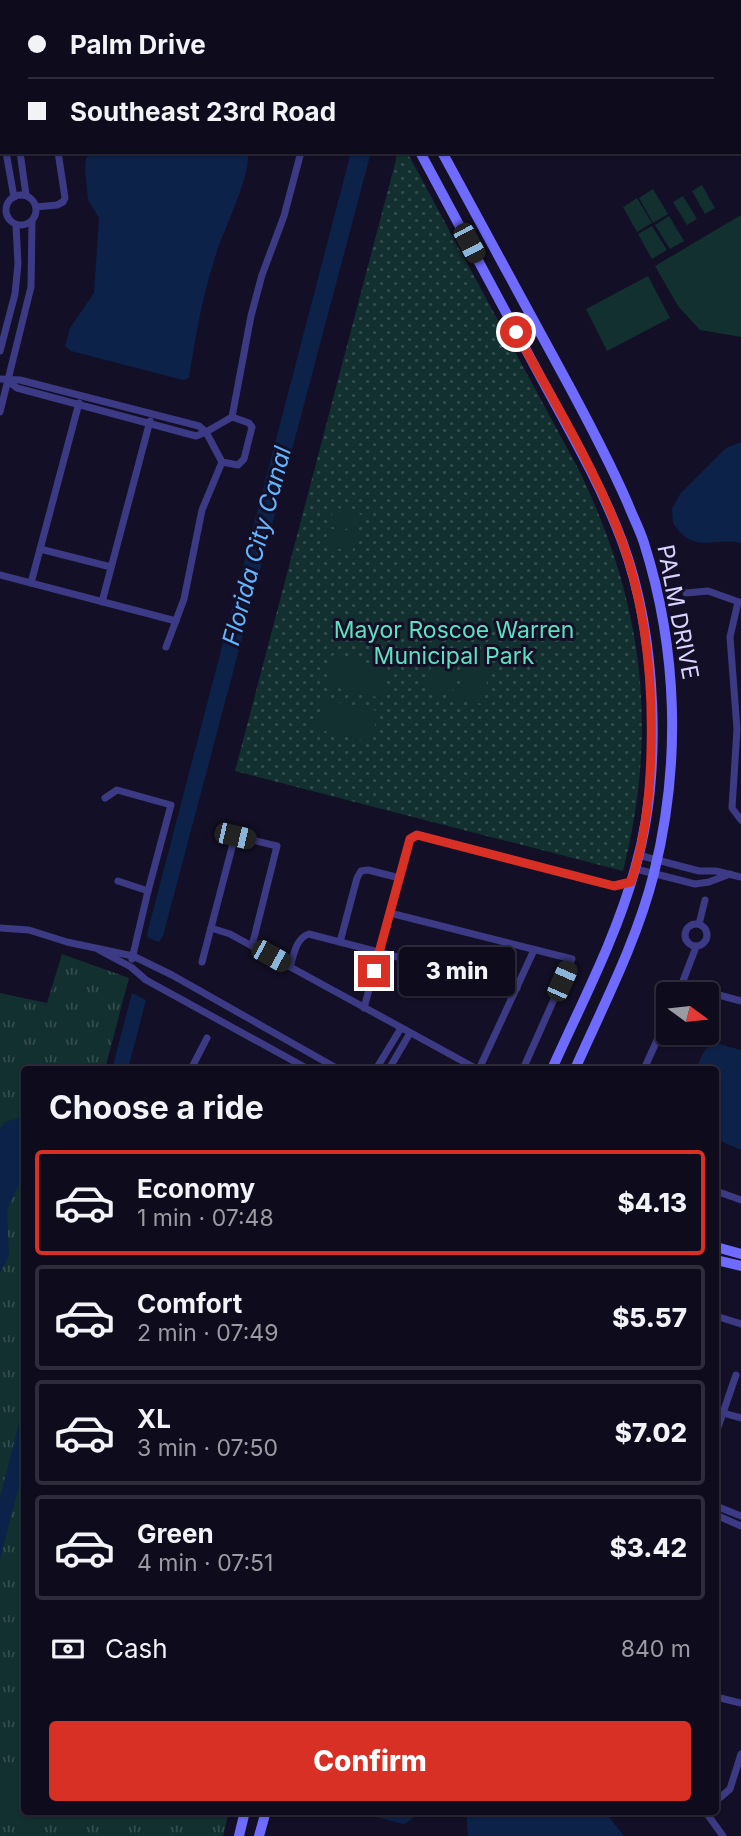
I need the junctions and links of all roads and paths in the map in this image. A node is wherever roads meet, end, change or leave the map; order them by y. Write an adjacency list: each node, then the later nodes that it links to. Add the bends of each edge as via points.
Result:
1 (6, 154): 8 (street)
2 (20, 154): 7 (street)
3 (58, 154): 11 (street, via 65,198 57,205)
4 (300, 154): 21 (street, via 251,316)
5 (421, 154): 36 (main road, PALM DRIVE, via 592,472 622,542 638,597 652,695 650,773)
6 (443, 154): 37 (main road, PALM DRIVE, via 609,461 644,541 672,691 672,761)
7 (23, 178): 8 (street); 9 (street)
8 (10, 179): 10 (street)
9 (26, 195): 10 (street); 11 (street)
10 (14, 197): 12 (street)
11 (36, 207): 13 (street)
12 (3, 213): 14 (street)
13 (32, 222): 14 (street); 16 (street, via 31,287)
14 (16, 225): 15 (street, via 15,293)
15 (0, 351)
16 (4, 380): 17 (street); 18 (street); 19 (street)
17 (81, 396): 18 (street); 20 (street)
18 (79, 405): 22 (street); 25 (street)
19 (0, 412)
20 (152, 414): 22 (street); 23 (street)
21 (232, 416): 23 (street); 24 (street, via 249,423 251,432 242,463)
22 (149, 424): 23 (street, via 196,436); 26 (street)
23 (206, 432): 24 (street)
24 (222, 462): 32 (street, via 202,510)
25 (40, 549): 26 (street); 28 (street)
26 (111, 567): 30 (street)
27 (0, 575): 28 (street)
28 (31, 583): 30 (street)
29 (686, 593): 31 (street, via 709,591)
30 (102, 602): 32 (street)
31 (739, 602): 35 (street, via 730,637 737,729 732,808)
32 (176, 621): 33 (street)
33 (166, 647)
34 (106, 798): 46 (street, via 117,790 171,806)
35 (738, 817)
36 (638, 855): 37 (street); 38 (main road, PALM DRIVE)
37 (657, 860): 39 (main road, PALM DRIVE); 40 (street)
38 (636, 869): 39 (street); 44 (main road, PALM DRIVE)
39 (654, 874): 40 (street, via 695,884); 81 (main road, PALM DRIVE, via 621,965)
40 (731, 874): 41 (street)
41 (741, 877)
42 (400, 878): 45 (street, via 410,839 417,835); 49 (street); 53 (street, via 362,871)
43 (118, 881): 46 (street)
44 (631, 882): 45 (street); 47 (main road, PALM DRIVE)
45 (614, 886): 47 (street)
46 (148, 891): 59 (street)
47 (625, 898): 80 (main road, PALM DRIVE)
48 (705, 900): 50 (street)
49 (390, 913): 57 (street); 58 (street)
50 (699, 924): 55 (street, via 707,935); 55 (street, via 688,927 684,934)
51 (0, 928): 56 (street, via 29,930)
52 (211, 928): 54 (street); 54 (street, via 235,836 277,845); 60 (street)
53 (340, 942): 58 (street); 62 (street, via 303,936)
54 (252, 946): 62 (street)
55 (696, 947): 63 (street)
56 (93, 948): 59 (street); 61 (street)
57 (534, 950): 64 (street); 79 (street, via 572,960)
58 (380, 952): 64 (street); 67 (street)
59 (133, 956): 61 (street); 74 (street)
60 (202, 962)
61 (131, 967): 73 (street)
62 (290, 967): 67 (street)
63 (683, 982)
64 (517, 988): 78 (street)
65 (719, 995): 66 (street)
66 (741, 1001)
67 (364, 1008): 68 (street)
68 (401, 1028): 69 (street); 75 (street)
69 (410, 1032): 76 (street); 77 (street)
70 (207, 1038): 72 (street)
71 (656, 1042): 82 (street)
72 (193, 1066)
73 (303, 1066)
74 (333, 1066)
75 (378, 1066)
76 (391, 1066)
77 (472, 1066)
78 (479, 1066)
79 (524, 1066)
80 (553, 1066)
81 (576, 1066)
82 (645, 1066)
83 (719, 1192): 84 (street)
84 (741, 1200)
85 (719, 1248): 86 (main road)
86 (741, 1254)
87 (719, 1261): 88 (main road)
88 (741, 1266)
89 (719, 1317): 90 (street)
90 (741, 1324)
91 (736, 1375): 92 (street)
92 (723, 1413): 93 (street); 94 (street)
93 (741, 1418)
94 (719, 1424)
95 (719, 1507): 97 (street)
96 (719, 1516): 98 (street)
97 (741, 1516)
98 (741, 1525)
99 (719, 1697): 100 (street)
100 (741, 1703)
101 (741, 1754): 102 (street, via 730,1789)
102 (719, 1798)
103 (244, 1815): 106 (main road)
104 (265, 1815): 107 (main road)
105 (708, 1815): 108 (street)
106 (239, 1836)
107 (259, 1836)
108 (723, 1836)

